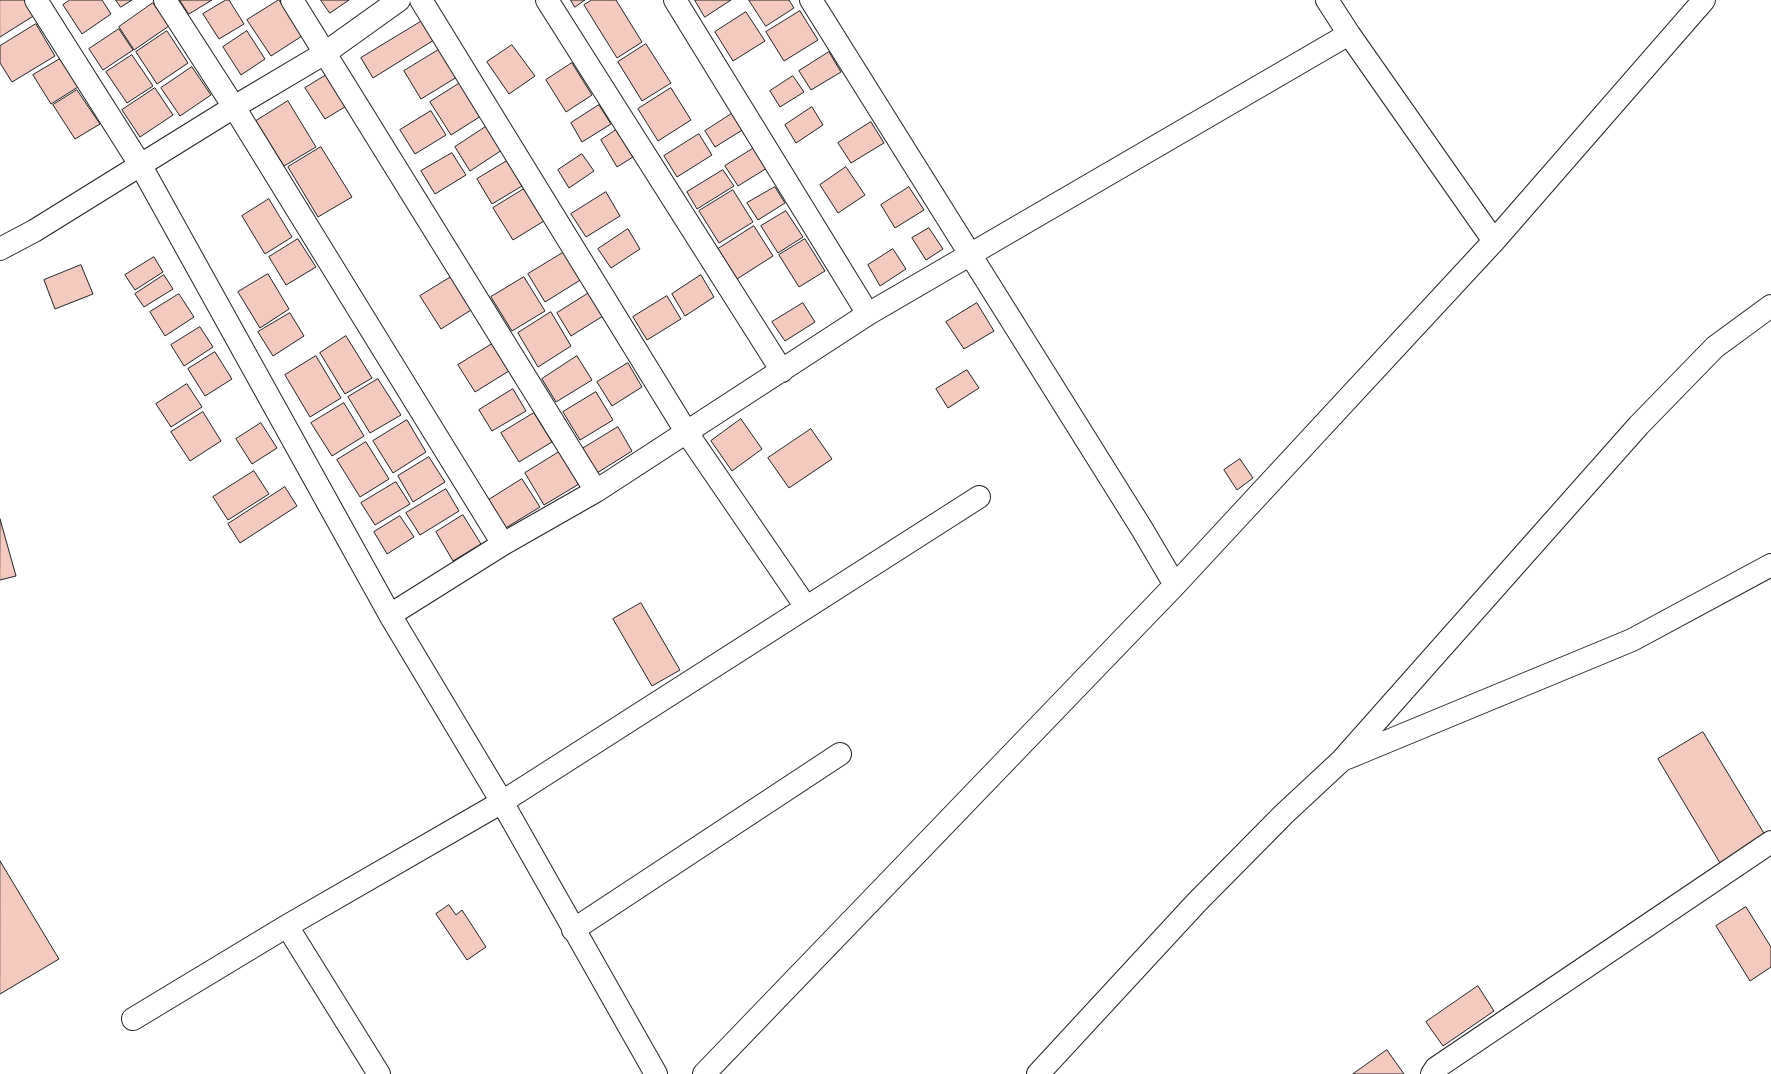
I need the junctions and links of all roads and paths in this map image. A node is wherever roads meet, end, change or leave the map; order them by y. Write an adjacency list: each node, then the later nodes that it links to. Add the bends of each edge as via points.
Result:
1 (36, 0): 14 (street)
2 (165, 0): 13 (street)
3 (292, 0): 12 (street)
4 (399, 0): 12 (street)
5 (421, 0): 21 (street)
6 (547, 0): 20 (street)
7 (675, 0): 19 (street)
8 (811, 0): 17 (street)
9 (1327, 0): 11 (street)
10 (1704, 0): 15 (street)
11 (1349, 34): 15 (street); 17 (street)
12 (325, 53): 13 (street); 22 (street)
13 (234, 107): 14 (street); 24 (street)
14 (141, 166): 16 (street); 28 (street)
15 (1494, 241): 26 (street)
16 (0, 249)
17 (969, 255): 19 (street); 26 (street)
18 (1771, 306): 30 (street, via 1715,347 1639,425)
19 (868, 314): 20 (street)
20 (782, 371): 21 (street)
21 (688, 433): 22 (street); 27 (street)
22 (596, 491): 24 (street)
23 (979, 497): 27 (street)
24 (503, 544): 28 (street)
25 (1771, 565): 30 (street, via 1632,640)
26 (1175, 585): 38 (street)
27 (806, 607): 31 (street)
28 (390, 615): 31 (street)
29 (840, 754): 34 (street)
30 (1342, 760): 39 (street, via 1284,814 1197,902)
31 (502, 802): 33 (street); 34 (street)
32 (1771, 842): 40 (street, via 1436,1068)
33 (287, 926): 35 (street); 36 (street)
34 (573, 930): 37 (street)
35 (133, 1019)
36 (378, 1074)
37 (656, 1074)
38 (704, 1074)
39 (1038, 1074)
40 (1432, 1074)

